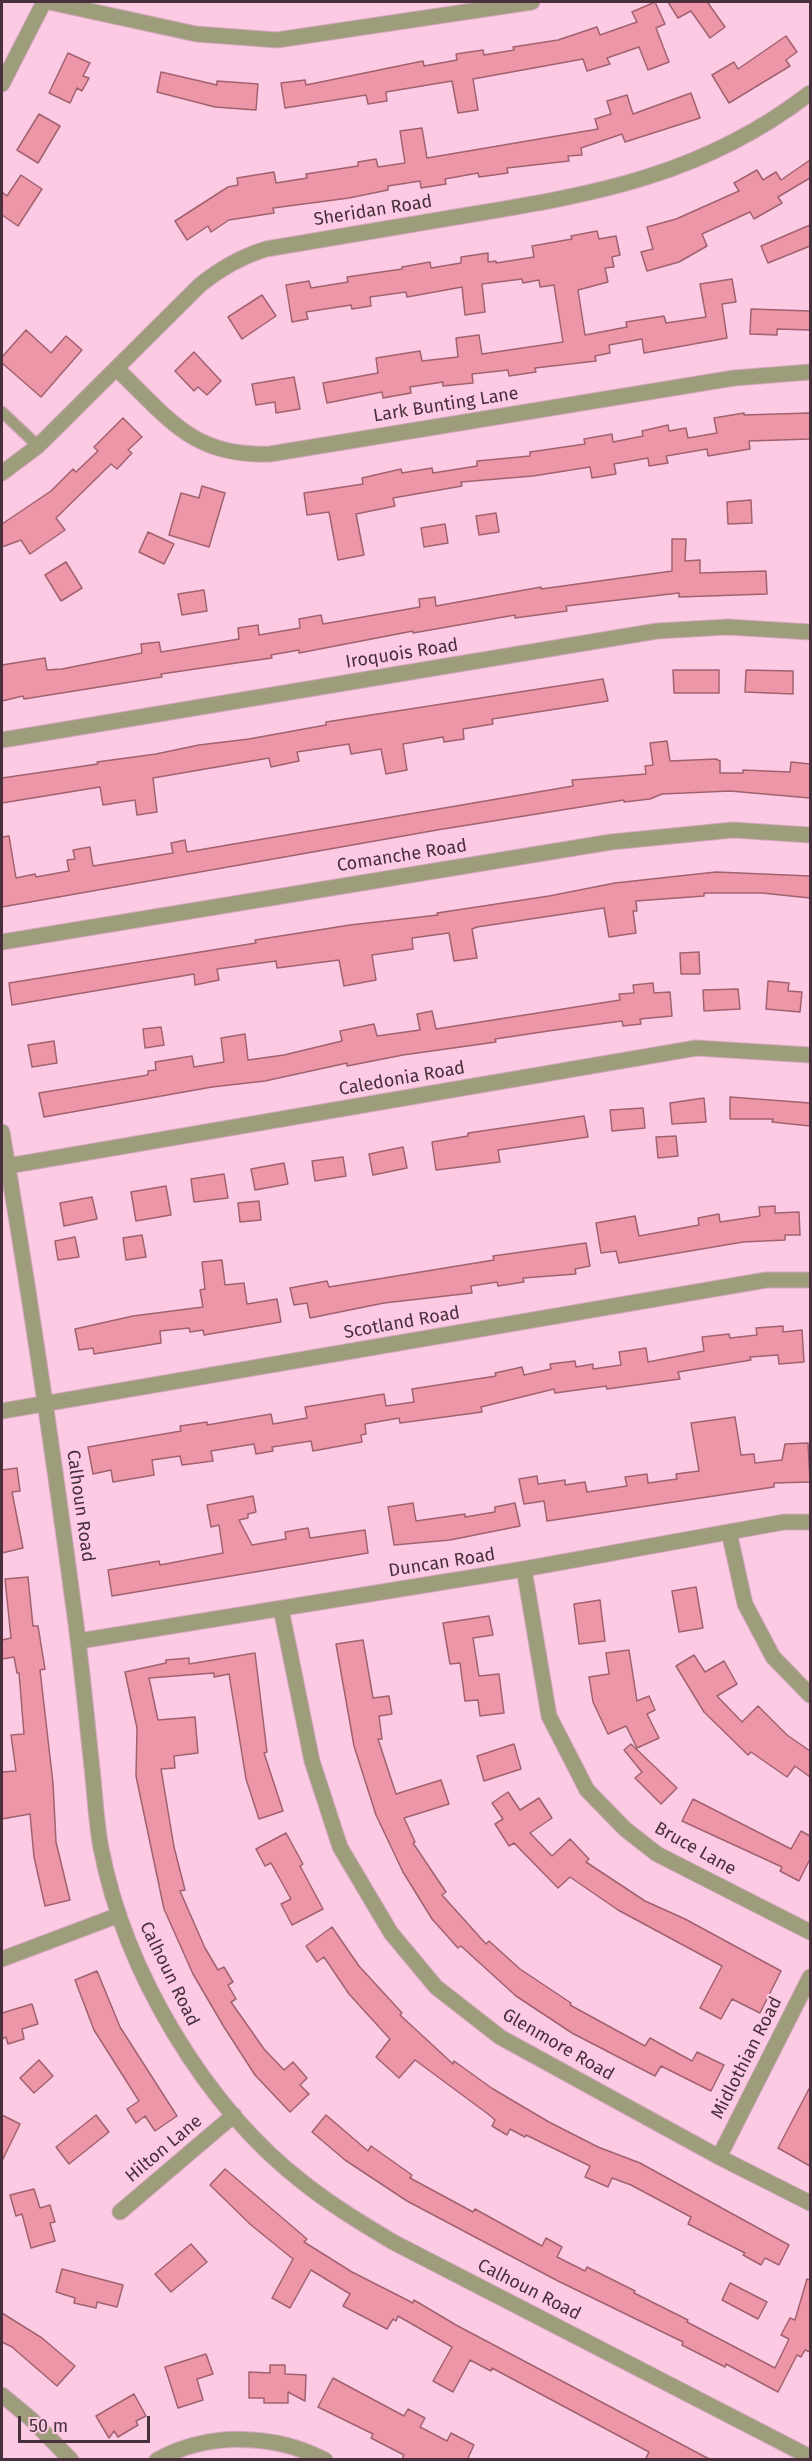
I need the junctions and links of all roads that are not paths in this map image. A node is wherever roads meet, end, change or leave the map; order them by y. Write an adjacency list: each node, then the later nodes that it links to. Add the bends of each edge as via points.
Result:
1 (44, 2): 4 (street)
2 (49, 2): 3 (street, via 196,34 277,40)
3 (532, 2)
4 (2, 84)
5 (810, 93): 6 (street, Sheridan Road, via 763,127 700,158 610,190 243,256 200,285)
6 (117, 369): 7 (street, Lark Bunting Lane, via 181,431 207,447 240,455 281,452 734,378); 9 (street, Sheridan Road)
7 (810, 372)
8 (2, 412): 9 (lane)
9 (38, 446): 10 (street, Sheridan Road)
10 (2, 473)
11 (810, 632): 12 (street, Iroquois Road, via 728,627 657,631)
12 (2, 740)
13 (810, 835): 14 (street, Comanche Road, via 733,830 611,842)
14 (2, 942)
15 (810, 1055): 17 (street, Caledonia Road, via 696,1048)
16 (2, 1132): 17 (street, Calhoun Road)
17 (4, 1166): 19 (street, Calhoun Road)
18 (810, 1280): 19 (street, Scotland Road, via 766,1280)
19 (46, 1404): 20 (street, Scotland Road); 25 (street, Calhoun Road)
20 (2, 1411)
21 (810, 1522): 22 (street, Duncan Road, via 784,1522)
22 (729, 1532): 23 (street, Duncan Road); 26 (street, via 745,1604 773,1657)
23 (524, 1569): 24 (street, Duncan Road); 28 (street, Bruce Lane, via 549,1716 587,1790 625,1829 657,1854)
24 (281, 1609): 25 (street, Duncan Road); 32 (street, Glenmore Road, via 312,1761 340,1847 391,1933 436,1987 500,2037)
25 (79, 1641): 27 (street, Calhoun Road, via 100,1845)
26 (810, 1695)
27 (119, 1915): 29 (street); 31 (street, Calhoun Road, via 157,2003 189,2056)
28 (810, 1932)
29 (2, 1959)
30 (810, 1977): 32 (street, Midlothian Road)
31 (234, 2115): 34 (street, Hilton Lane); 36 (street, Calhoun Road, via 304,2183 393,2242)
32 (719, 2157): 33 (street, Glenmore Road)
33 (810, 2204)
34 (120, 2212)
35 (2, 2395): 37 (street)
36 (810, 2457)
37 (71, 2460)
38 (157, 2460): 39 (street, via 199,2444 230,2439 286,2445)
39 (325, 2460)

